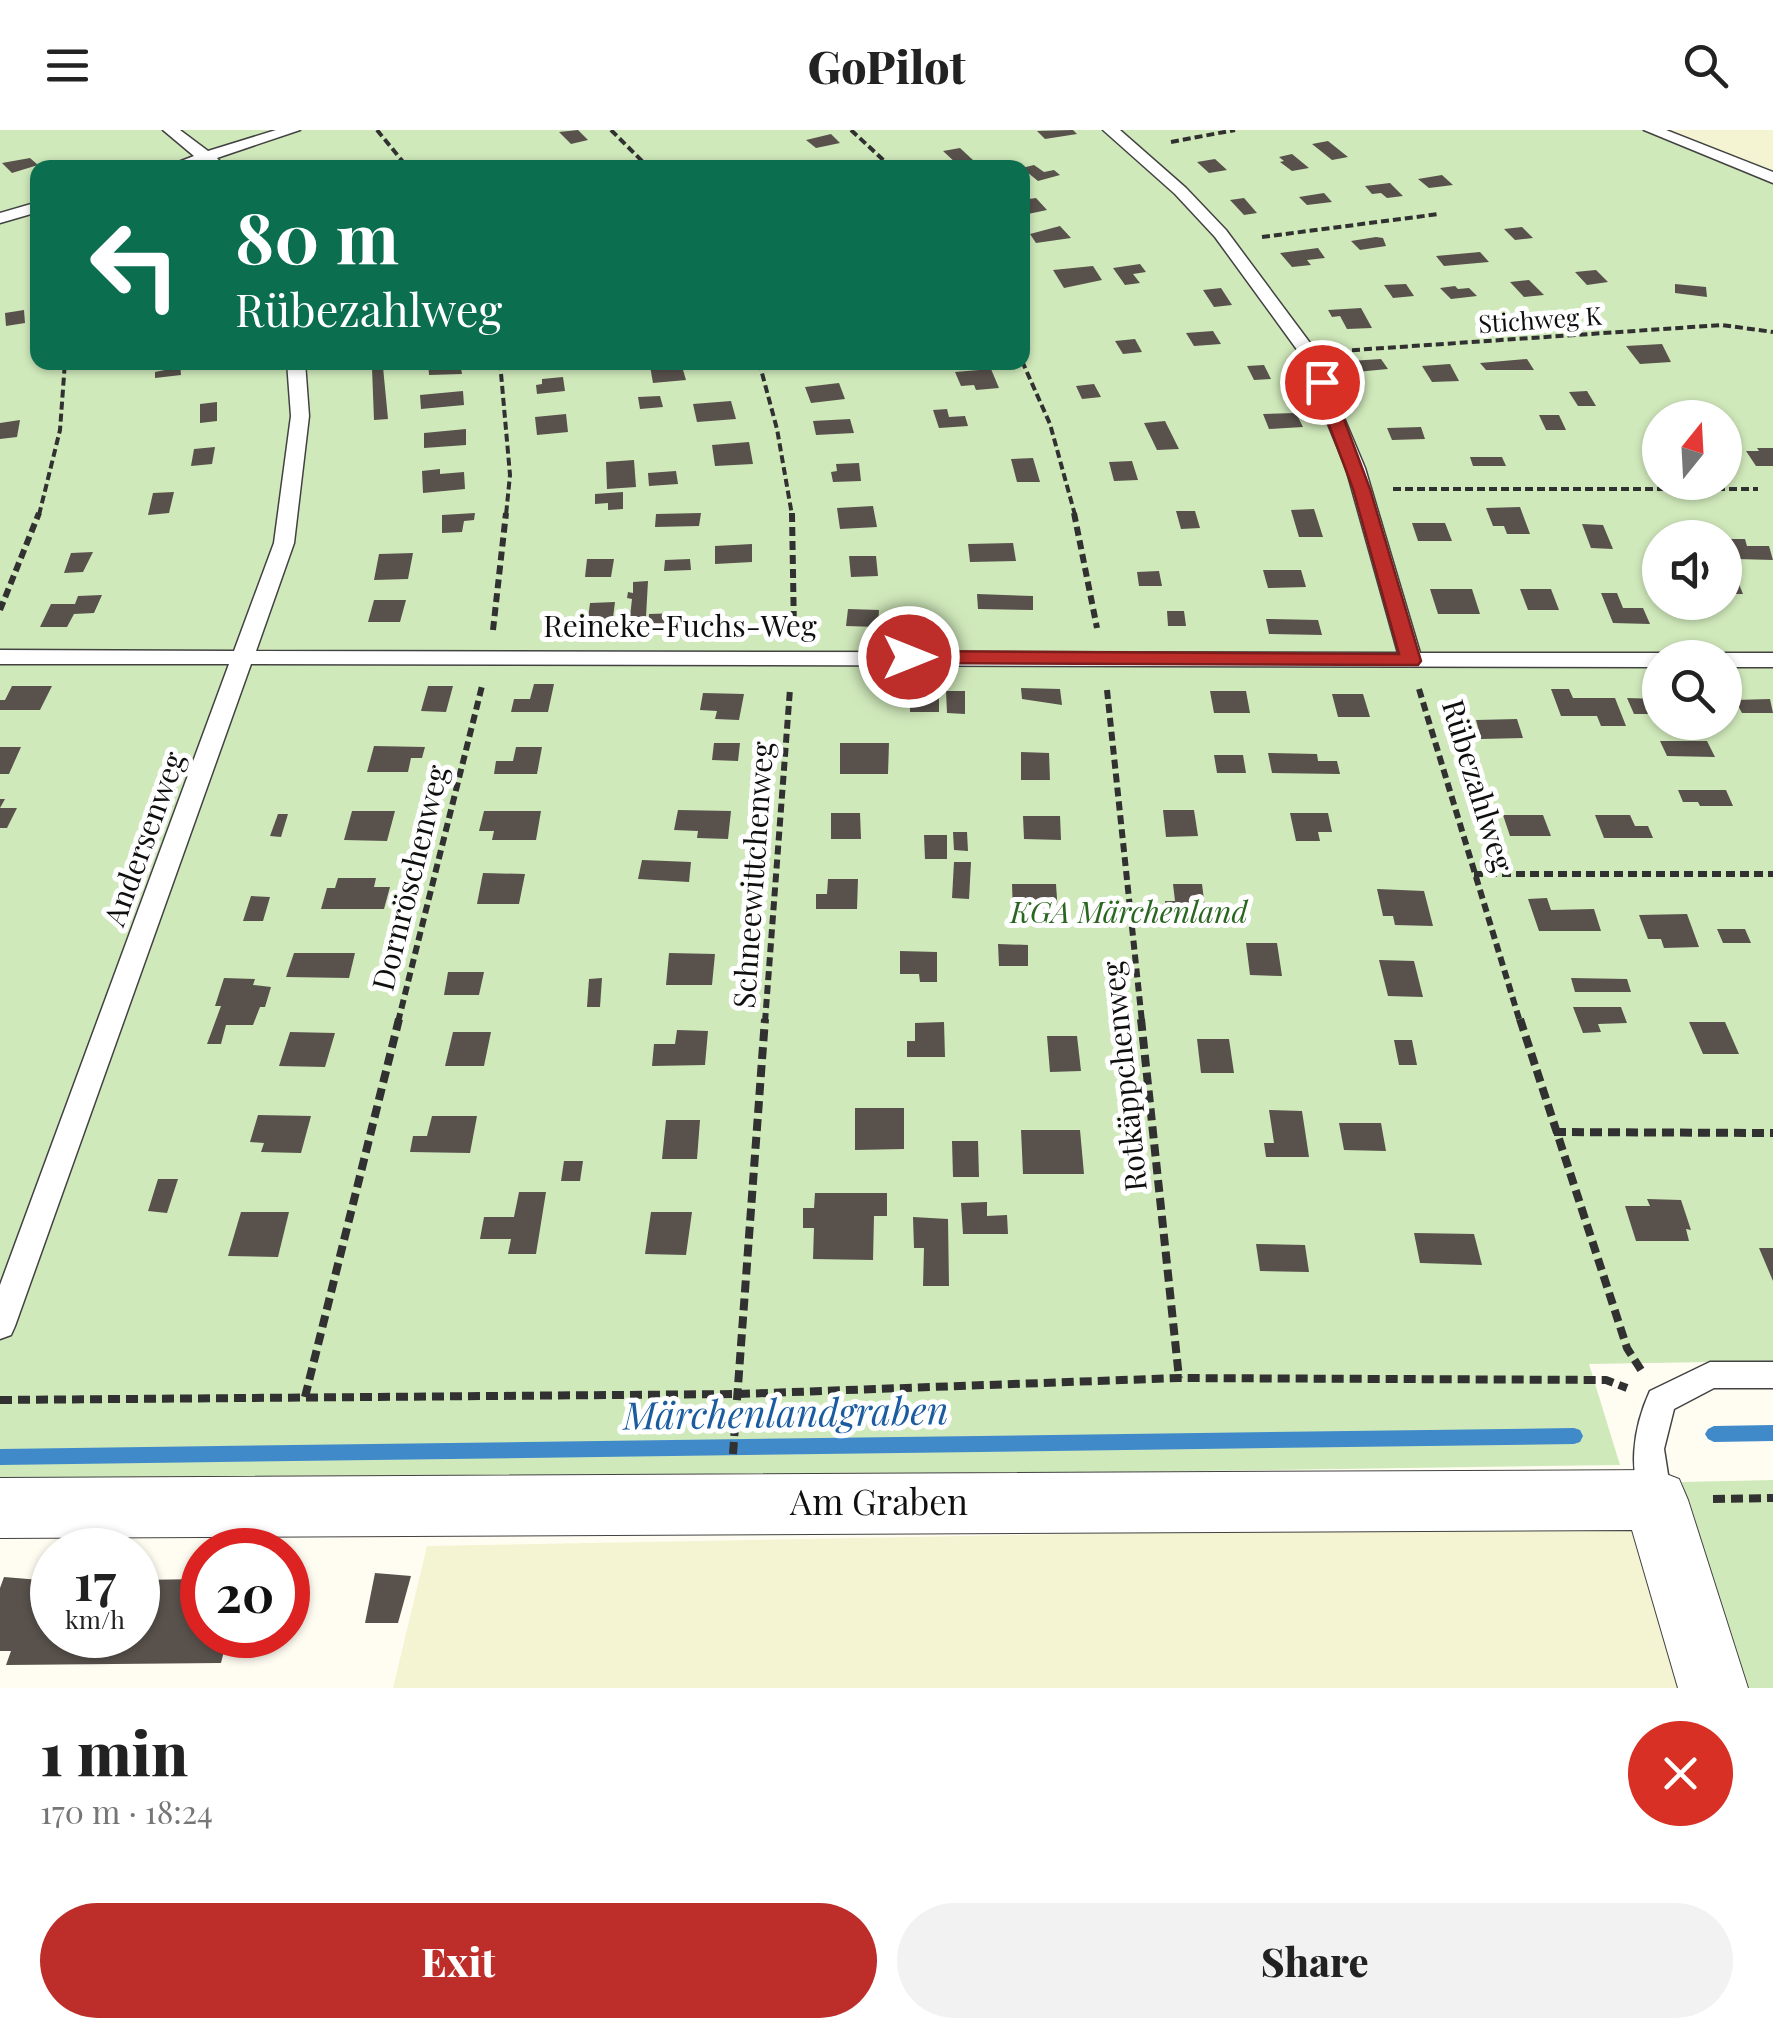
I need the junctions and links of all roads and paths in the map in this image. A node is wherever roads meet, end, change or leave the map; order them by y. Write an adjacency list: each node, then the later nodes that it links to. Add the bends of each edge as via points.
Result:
1 (171, 130): 10 (lane)
2 (292, 130): 11 (lane)
3 (377, 130): 12 (path)
4 (611, 130): 13 (path)
5 (850, 130): 14 (path)
6 (1111, 130): 9 (lane)
7 (1235, 130): 9 (path)
8 (1652, 130): 15 (lane)
9 (1136, 150): 19 (lane)
10 (209, 160)
11 (217, 160)
12 (401, 160)
13 (640, 160)
14 (883, 160)
15 (1773, 178)
16 (30, 209): 18 (lane)
17 (1440, 214): 19 (path)
18 (0, 218)
19 (1231, 241): 21 (lane)
20 (1773, 332): 21 (path, Stichweg K, via 1722,325)
21 (1308, 353): 27 (lane)
22 (64, 370): 29 (path, via 59,441 44,505)
23 (297, 370): 31 (lane, Andersenweg, via 300,416 284,543)
24 (501, 370): 33 (path, Dornröschenweg, via 510,475)
25 (761, 370): 32 (path, Schneewittchenweg, via 789,475 797,596)
26 (1027, 370): 34 (path, Rotkäppchenweg, via 1074,503)
27 (1362, 489): 28 (path); 38 (lane)
28 (1758, 489)
29 (0, 610)
30 (0, 656): 31 (lane, Reineke-Fuchs-Weg)
31 (246, 656): 33 (lane, Reineke-Fuchs-Weg); 43 (lane, Andersenweg)
32 (792, 656): 33 (lane, Reineke-Fuchs-Weg); 34 (lane, Reineke-Fuchs-Weg); 46 (path, Schneewittchenweg)
33 (489, 657): 47 (path, Dornröschenweg)
34 (1103, 658): 38 (lane, Reineke-Fuchs-Weg); 45 (path, Rotkäppchenweg)
35 (1642, 660): 38 (lane, Reineke-Fuchs-Weg)
36 (1742, 660): 37 (lane)
37 (1773, 660)
38 (1411, 661): 39 (path, Rübezahlweg)
39 (1474, 874): 40 (path); 41 (path, Rübezahlweg)
40 (1773, 874)
41 (1554, 1132): 42 (path); 49 (path, Rübezahlweg, via 1627,1348)
42 (1773, 1133)
43 (0, 1326)
44 (1773, 1375): 49 (lane, via 1710,1375)
45 (1179, 1378): 46 (path); 49 (path, via 1606,1380)
46 (739, 1394): 47 (path); 50 (path, Schneewittchenweg)
47 (304, 1397): 48 (path)
48 (0, 1400)
49 (1661, 1401): 51 (lane, via 1648,1449)
50 (732, 1458)
51 (1656, 1500): 52 (street, Am Graben); 53 (street)
52 (0, 1508)
53 (1712, 1688)

